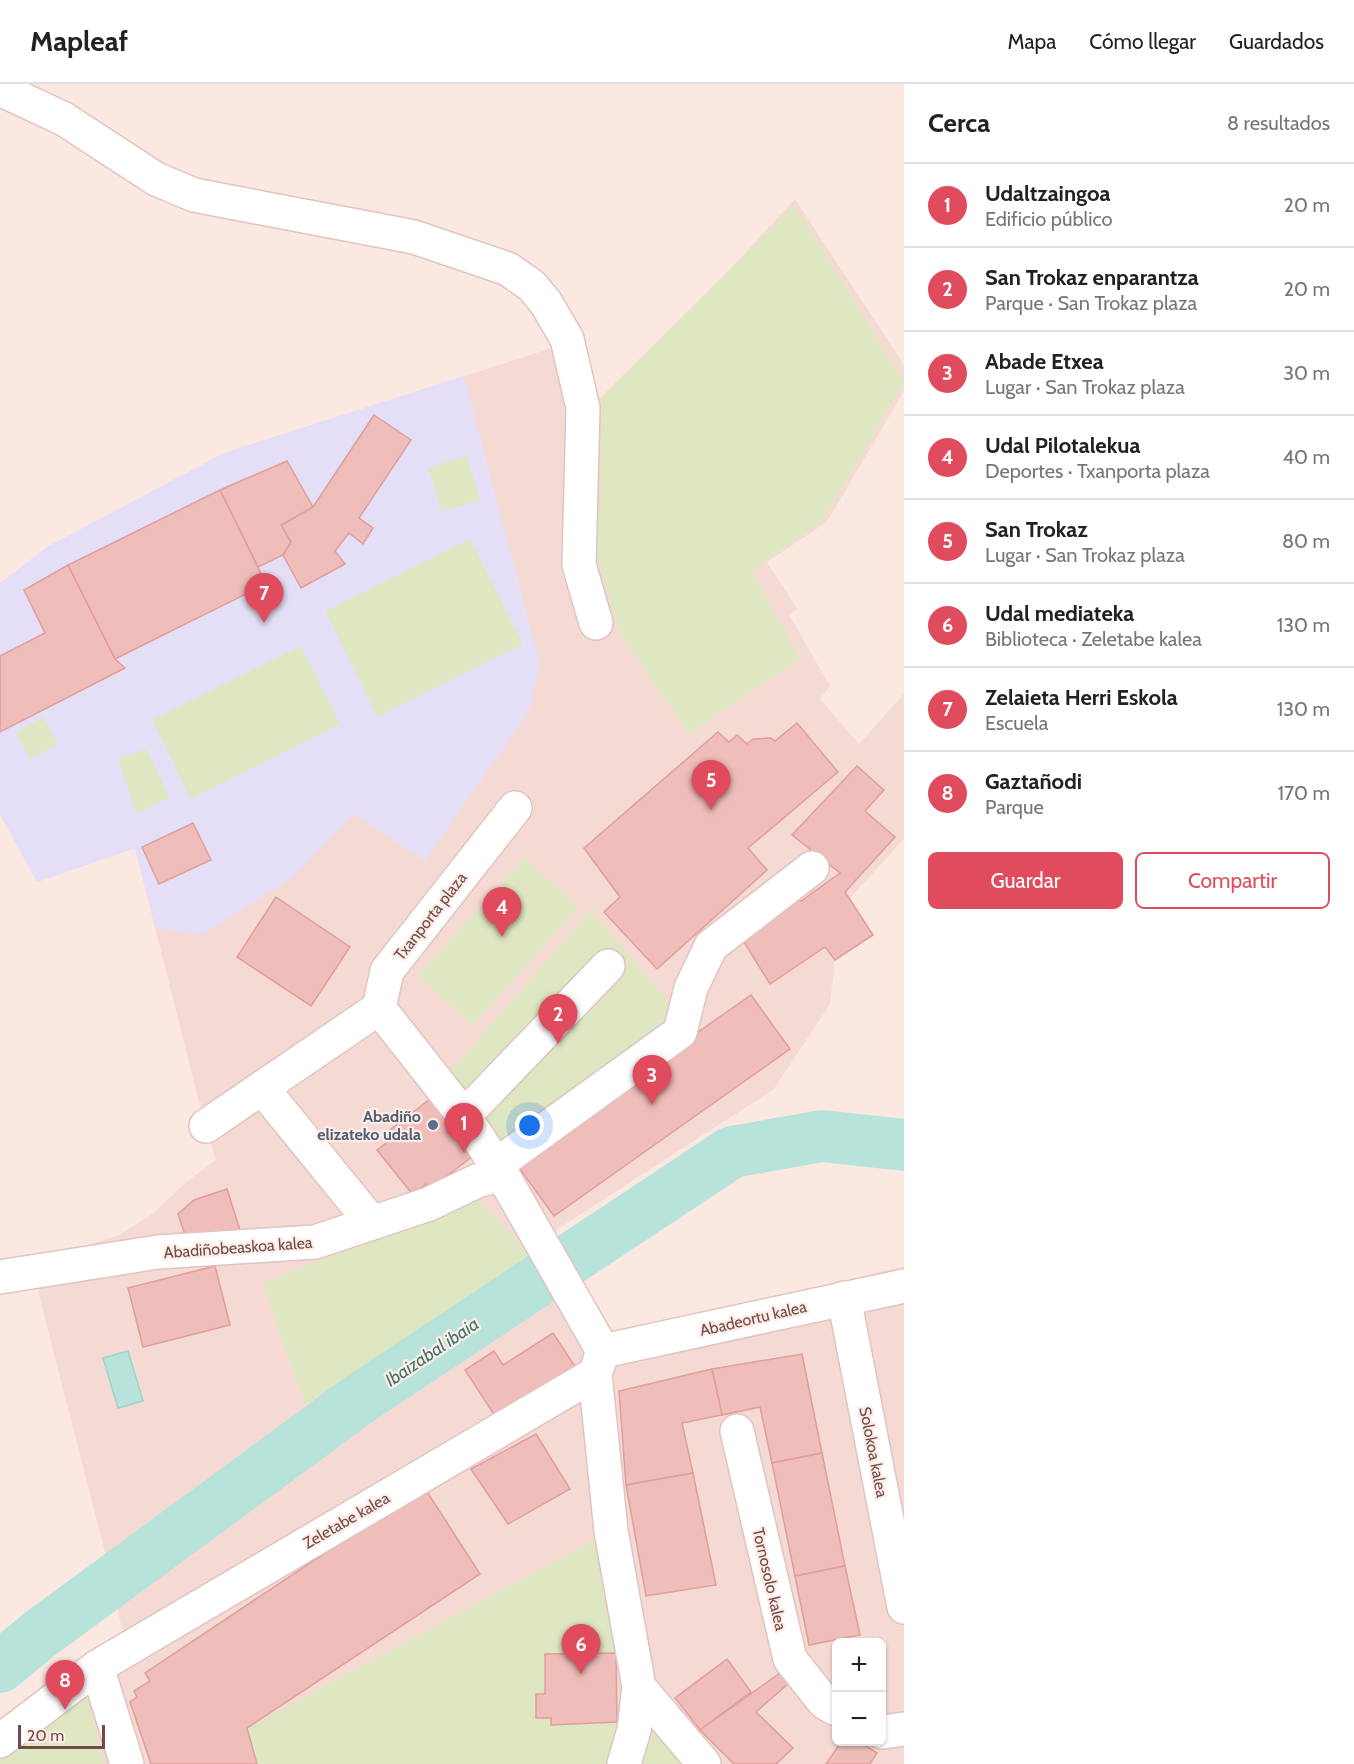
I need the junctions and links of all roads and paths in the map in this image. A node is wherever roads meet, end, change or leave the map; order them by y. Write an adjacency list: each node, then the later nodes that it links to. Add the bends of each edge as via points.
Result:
1 (0, 89): 2 (street, via 64,119 156,179 194,195 414,237 508,269 532,286 567,339 580,386 583,408 579,565)
2 (596, 623)
3 (516, 808): 6 (street, Txanporta plaza, via 387,971)
4 (812, 868): 10 (street, Abadiñobeaskoa kalea, via 711,946 691,988 680,1032)
5 (608, 966): 8 (street)
6 (379, 1008): 7 (street); 8 (street)
7 (262, 1088): 9 (street); 11 (street)
8 (464, 1116): 10 (street)
9 (206, 1126)
10 (499, 1170): 11 (street, Abadiñobeaskoa kalea, via 429,1203); 15 (street, via 583,1313)
11 (372, 1223): 12 (street, Abadiñobeaskoa kalea, via 315,1242 158,1252)
12 (0, 1277)
13 (904, 1286): 14 (street, Abadeortu kalea)
14 (844, 1298): 15 (street, Abadeortu kalea); 17 (street, Solokoa kalea)
15 (599, 1362): 18 (street, Zeletabe kalea); 19 (street, via 611,1531)
16 (736, 1431): 20 (street, Tornosolo kalea, via 790,1659 824,1702)
17 (904, 1607)
18 (97, 1667): 23 (street, Zeletabe kalea); 24 (street)
19 (639, 1687): 25 (street, via 634,1730); 26 (street)
20 (832, 1706)
21 (904, 1729): 22 (street)
22 (886, 1731)
23 (0, 1741)
24 (127, 1764)
25 (624, 1764)
26 (704, 1764)

